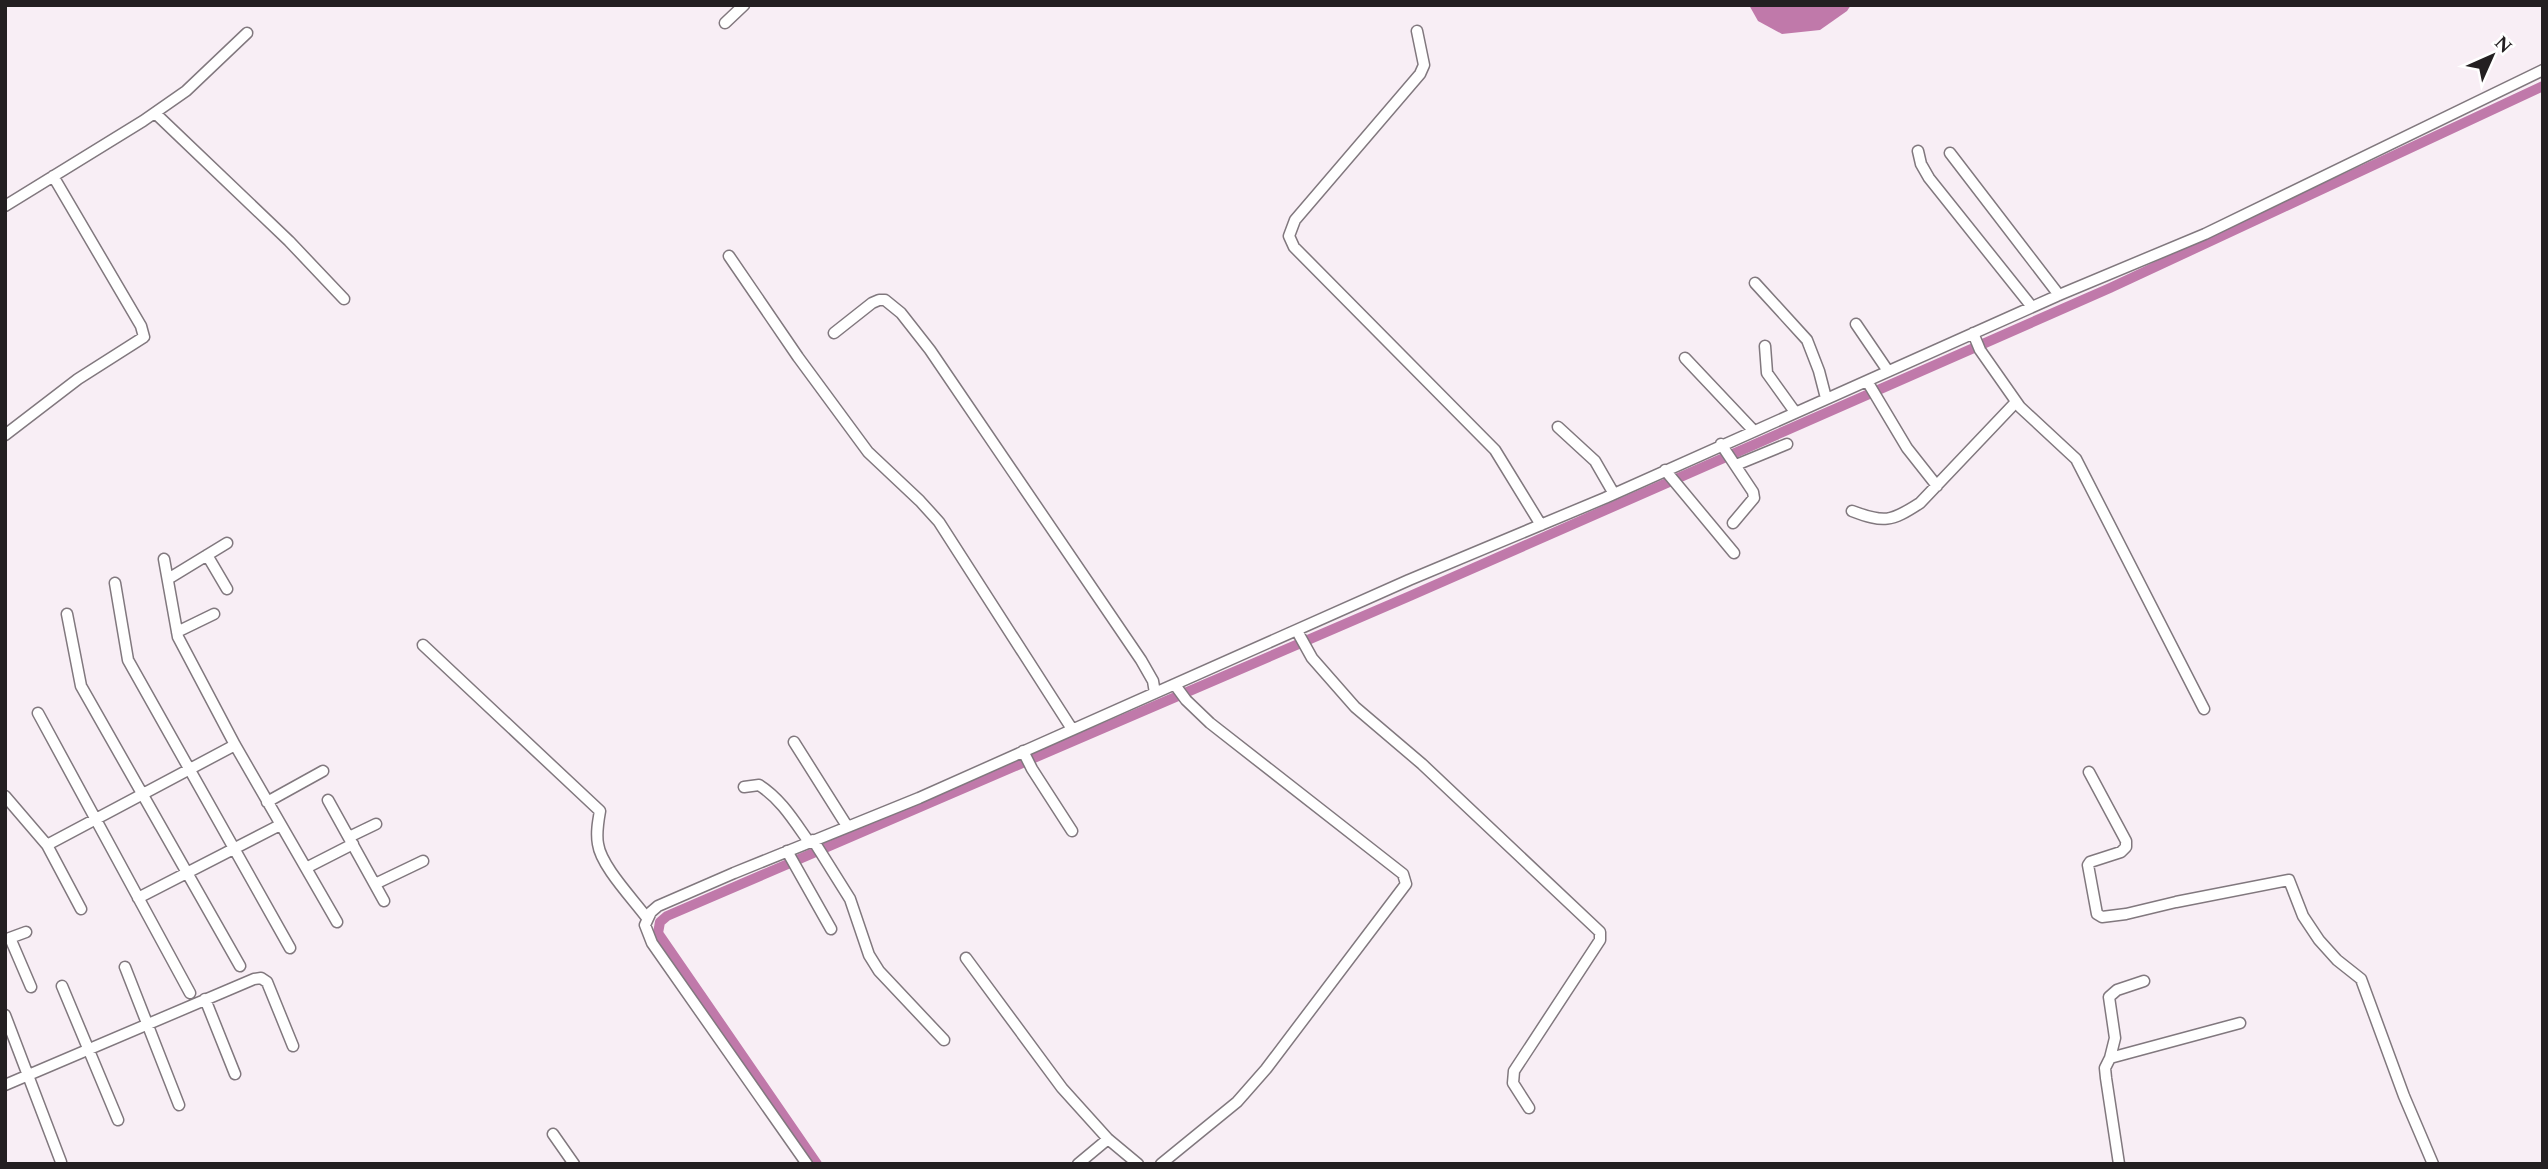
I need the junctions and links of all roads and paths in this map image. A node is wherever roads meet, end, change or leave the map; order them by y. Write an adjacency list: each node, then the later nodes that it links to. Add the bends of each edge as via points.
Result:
1 (744, 5): 2 (street)
2 (725, 23)
3 (1417, 31): 37 (street, via 1424,65 1420,74 1295,220 1289,236 1294,247 1495,450)
4 (247, 33): 6 (street, via 187,91)
5 (2543, 70): 13 (street, via 2205,234)
6 (155, 113): 9 (street); 14 (street)
7 (1918, 151): 15 (street, via 1929,178)
8 (1950, 153): 13 (street)
9 (53, 176): 10 (street); 28 (street, via 144,337 78,379)
10 (5, 206)
11 (729, 256): 54 (street, via 868,452 939,522)
12 (1755, 283): 23 (street, via 1807,340)
13 (2059, 295): 15 (street)
14 (344, 299)
15 (2032, 307): 18 (street)
16 (1856, 324): 21 (street)
17 (834, 333): 51 (street, via 879,300 901,313 957,387 1141,660)
18 (1976, 342): 21 (street); 24 (street)
19 (1765, 346): 25 (street, via 1767,373)
20 (1685, 358): 27 (street)
21 (1888, 371): 22 (street)
22 (1871, 389): 23 (street); 33 (street)
23 (1826, 398): 25 (street)
24 (2016, 402): 33 (street); 52 (street, via 2076,459)
25 (1795, 412): 27 (street)
26 (1558, 428): 34 (street, via 1595,461)
27 (1753, 430): 29 (street)
28 (5, 435)
29 (1721, 444): 31 (street); 32 (street)
30 (1787, 444): 31 (street)
31 (1736, 465): 36 (street, via 1754,498)
32 (1665, 470): 34 (street); 39 (street)
33 (1937, 486): 35 (street, via 1920,503 1891,518 1877,520)
34 (1614, 494): 37 (street)
35 (1852, 511)
36 (1733, 523)
37 (1541, 525): 48 (street)
38 (227, 543): 40 (street)
39 (1734, 552)
40 (206, 555): 42 (street); 44 (street)
41 (164, 559): 42 (street)
42 (168, 579): 47 (street)
43 (115, 583): 58 (street, via 128,660)
44 (227, 589)
45 (67, 614): 62 (street, via 81,686)
46 (214, 614): 47 (street)
47 (177, 632): 56 (street)
48 (1300, 637): 50 (street); 108 (street, via 1312,658 1355,707 1422,764 1600,933 1600,940 1514,1071 1513,1083)
49 (423, 645): 83 (street, via 600,811 598,847)
50 (1176, 687): 51 (street); 117 (street, via 1210,723 1402,874 1406,884 1266,1069 1237,1102)
51 (1155, 693): 54 (street)
52 (2204, 709)
53 (38, 713): 66 (street)
54 (1072, 729): 57 (street)
55 (794, 742): 69 (street)
56 (235, 745): 58 (street); 65 (street)
57 (1024, 753): 69 (street); 70 (street)
58 (188, 770): 62 (street); 74 (street)
59 (323, 771): 65 (street)
60 (2089, 772): 119 (street, via 2126,841 2121,852 2088,866 2097,914 2126,914 2289,880 2319,940 2361,979)
61 (744, 787): 73 (street, via 759,785 778,799)
62 (143, 794): 66 (street); 78 (street)
63 (5, 796): 72 (street)
64 (328, 800): 71 (street)
65 (267, 802): 68 (street)
66 (96, 819): 72 (street); 80 (street)
67 (376, 824): 71 (street)
68 (280, 825): 74 (street); 77 (street)
69 (847, 826): 73 (street)
70 (1072, 831)
71 (351, 841): 77 (street); 79 (street)
72 (47, 845): 82 (street)
73 (815, 845): 75 (street); 100 (street, via 850,899 879,971)
74 (233, 849): 78 (street); 88 (street)
75 (788, 850): 83 (street, via 658,906); 85 (street)
76 (423, 861): 79 (street)
77 (306, 868): 84 (street)
78 (187, 873): 80 (street); 90 (street)
79 (375, 884): 81 (street)
80 (138, 898): 95 (street)
81 (384, 901)
82 (81, 909)
83 (647, 918): 114 (street, via 652,943)
84 (337, 922)
85 (831, 929)
86 (26, 932): 87 (street)
87 (8, 939): 94 (street)
88 (290, 948)
89 (967, 958): 111 (street, via 1062,1088)
90 (240, 966)
91 (125, 967): 99 (street)
92 (2144, 981): 103 (street, via 2109,997 2116,1038)
93 (62, 986): 102 (street)
94 (31, 987)
95 (190, 993)
96 (205, 999): 99 (street); 101 (street, via 261,978 267,982); 104 (street)
97 (5, 1015): 105 (street)
98 (2240, 1023): 103 (street)
99 (148, 1024): 102 (street); 107 (street)
100 (944, 1040)
101 (293, 1046)
102 (90, 1050): 105 (street); 109 (street)
103 (2110, 1058): 118 (street, via 2105,1068)
104 (235, 1074)
105 (28, 1075): 106 (street); 112 (street)
106 (5, 1085)
107 (179, 1105)
108 (1529, 1108)
109 (118, 1120)
110 (553, 1134): 113 (street)
111 (1108, 1139): 115 (street); 116 (street)
112 (61, 1162)
113 (574, 1164)
114 (807, 1164)
115 (1078, 1164)
116 (1138, 1164)
117 (1161, 1164)
118 (2119, 1164)
119 (2433, 1164)

